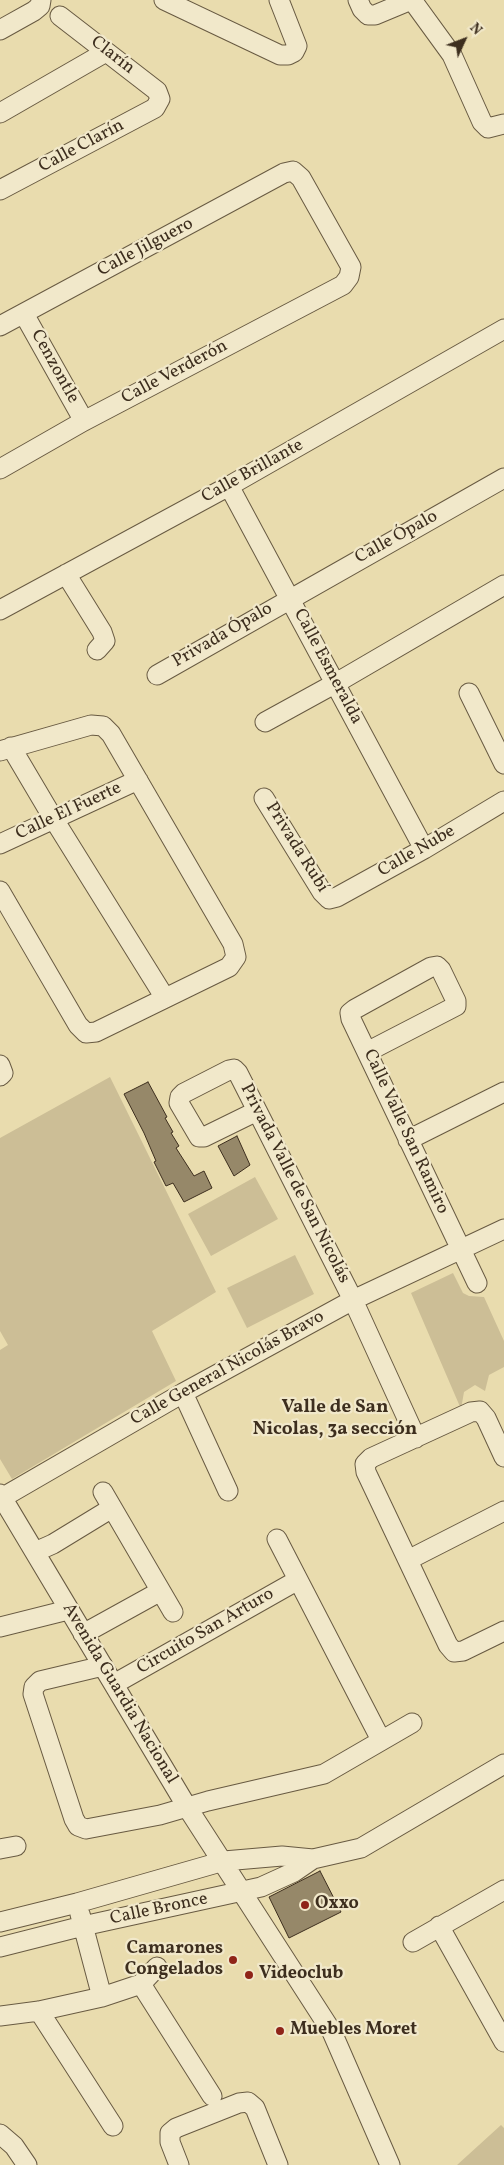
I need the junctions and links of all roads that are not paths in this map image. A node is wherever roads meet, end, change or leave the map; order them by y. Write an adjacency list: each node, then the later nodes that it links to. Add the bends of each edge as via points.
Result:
1 (41, 0): 9 (street, via 34,11)
2 (164, 0): 8 (street)
3 (197, 0): 8 (street)
4 (279, 0): 8 (street, via 297,46 288,55 280,55)
5 (412, 0): 6 (street, via 375,15); 13 (street, via 452,55 482,122 488,128)
6 (363, 7)
7 (60, 16): 10 (street, Clarín)
8 (203, 18)
9 (0, 30)
10 (106, 52): 11 (street, Clarín, via 157,91); 12 (street)
11 (160, 99): 15 (street, Calle Clarín, via 155,108)
12 (0, 113)
13 (504, 124)
14 (293, 171): 16 (street, Calle Jilguero); 19 (street, Calle Verderón, via 301,178 350,267 349,277 343,285)
15 (0, 190)
16 (24, 314): 17 (street, Calle Jilguero); 19 (street, Cenzontle)
17 (0, 326)
18 (504, 329): 22 (street, Calle Brillante)
19 (84, 421): 20 (street, Calle Verderón)
20 (0, 469)
21 (504, 478): 25 (street, Calle Ópalo)
22 (229, 486): 23 (street, Calle Brillante); 25 (street, Calle Esmeralda)
23 (66, 574): 26 (street, Calle Brillante); 27 (street, via 102,632 105,641)
24 (504, 585): 29 (street)
25 (290, 598): 28 (street, Privada Ópalo); 29 (street, Calle Esmeralda)
26 (0, 610)
27 (97, 650)
28 (157, 675)
29 (336, 684): 31 (street); 39 (street, Calle Esmeralda)
30 (469, 692): 33 (street)
31 (265, 722)
32 (6, 749): 34 (street, via 91,725 103,726); 37 (street)
33 (504, 764)
34 (138, 780): 37 (street, Calle El Fuerte); 42 (street, via 233,944 236,957 229,967)
35 (264, 798): 41 (street, Privada Rubí)
36 (504, 801): 39 (street, Calle Nube)
37 (52, 818): 38 (street, Calle El Fuerte); 42 (street)
38 (0, 844)
39 (424, 849): 41 (street, Calle Nube)
40 (0, 891): 42 (street, via 78,1026 86,1034)
41 (328, 899)
42 (165, 998)
43 (367, 1052): 43 (street, Calle Valle San Ramiro, via 350,1013 437,966 456,1002 453,1010); 48 (street, Calle Valle San Ramiro)
44 (0, 1064): 45 (street, via 3,1073)
45 (0, 1076)
46 (504, 1092): 48 (street)
47 (257, 1111): 47 (street, Privada Valle de San Nicolás, via 199,1137 179,1103 184,1093 234,1069); 52 (street, Privada Valle de San Nicolás)
48 (408, 1140): 50 (street, Calle Valle San Ramiro)
49 (504, 1229): 50 (street, Calle General Nicolás Bravo)
50 (460, 1250): 51 (street, Calle Valle San Ramiro); 52 (street, Calle General Nicolás Bravo)
51 (477, 1283)
52 (353, 1300): 53 (street, Calle General Nicolás Bravo); 54 (street, Privada Valle de San Nicolás)
53 (183, 1393): 56 (street); 57 (street, Calle General Nicolás Bravo)
54 (416, 1438): 55 (street, via 471,1412 480,1411); 61 (street, via 371,1458 365,1464)
55 (504, 1457)
56 (228, 1491)
57 (1, 1497): 60 (street, Avenida Guardia Nacional)
58 (504, 1511): 61 (street)
59 (276, 1539): 62 (street)
60 (34, 1552): 63 (street, via 53,1544 108,1500); 64 (street, Avenida Guardia Nacional)
61 (408, 1560): 67 (street, via 454,1652 463,1651)
62 (298, 1580): 70 (street, Circuito San Arturo); 72 (street)
63 (159, 1592): 65 (street); 68 (street)
64 (68, 1610): 66 (street); 68 (street, Avenida Guardia Nacional)
65 (173, 1612)
66 (0, 1627)
67 (504, 1631)
68 (82, 1634): 69 (street, Avenida Guardia Nacional)
69 (102, 1666): 70 (street, Avenida Guardia Nacional); 74 (street, via 40,1682 34,1687 33,1694 78,1826 86,1829)
70 (114, 1684): 74 (street, Avenida Guardia Nacional)
71 (412, 1723): 72 (street)
72 (381, 1740): 74 (street, via 324,1774)
73 (504, 1764): 75 (street, Calle Bronce, via 361,1848)
74 (188, 1807): 76 (street, Avenida Guardia Nacional)
75 (313, 1859): 76 (street, Calle Bronce, via 282,1856); 78 (street, Calle Bronce, via 294,1872)
76 (224, 1861): 78 (street, Avenida Guardia Nacional); 79 (street, Calle Bronce)
77 (504, 1890): 82 (street)
78 (244, 1892): 81 (street, Calle Bronce); 97 (street, Avenida Guardia Nacional, via 332,2032)
79 (77, 1904): 80 (street, Calle Bronce); 81 (street)
80 (0, 1922)
81 (83, 1926): 84 (street, Calle Bronce); 87 (street)
82 (439, 1926): 83 (street); 90 (street)
83 (413, 1942)
84 (0, 1947)
85 (157, 1967): 86 (street)
86 (141, 1984): 87 (street); 91 (street)
87 (102, 1997): 88 (street)
88 (39, 2011): 89 (street); 92 (street)
89 (0, 2016)
90 (504, 2042)
91 (212, 2096)
92 (113, 2126)
93 (0, 2134): 94 (street, via 14,2146)
94 (27, 2165)
95 (180, 2165): 96 (street, via 170,2142 170,2133 248,2102 255,2108)
96 (278, 2165)
97 (390, 2165)

